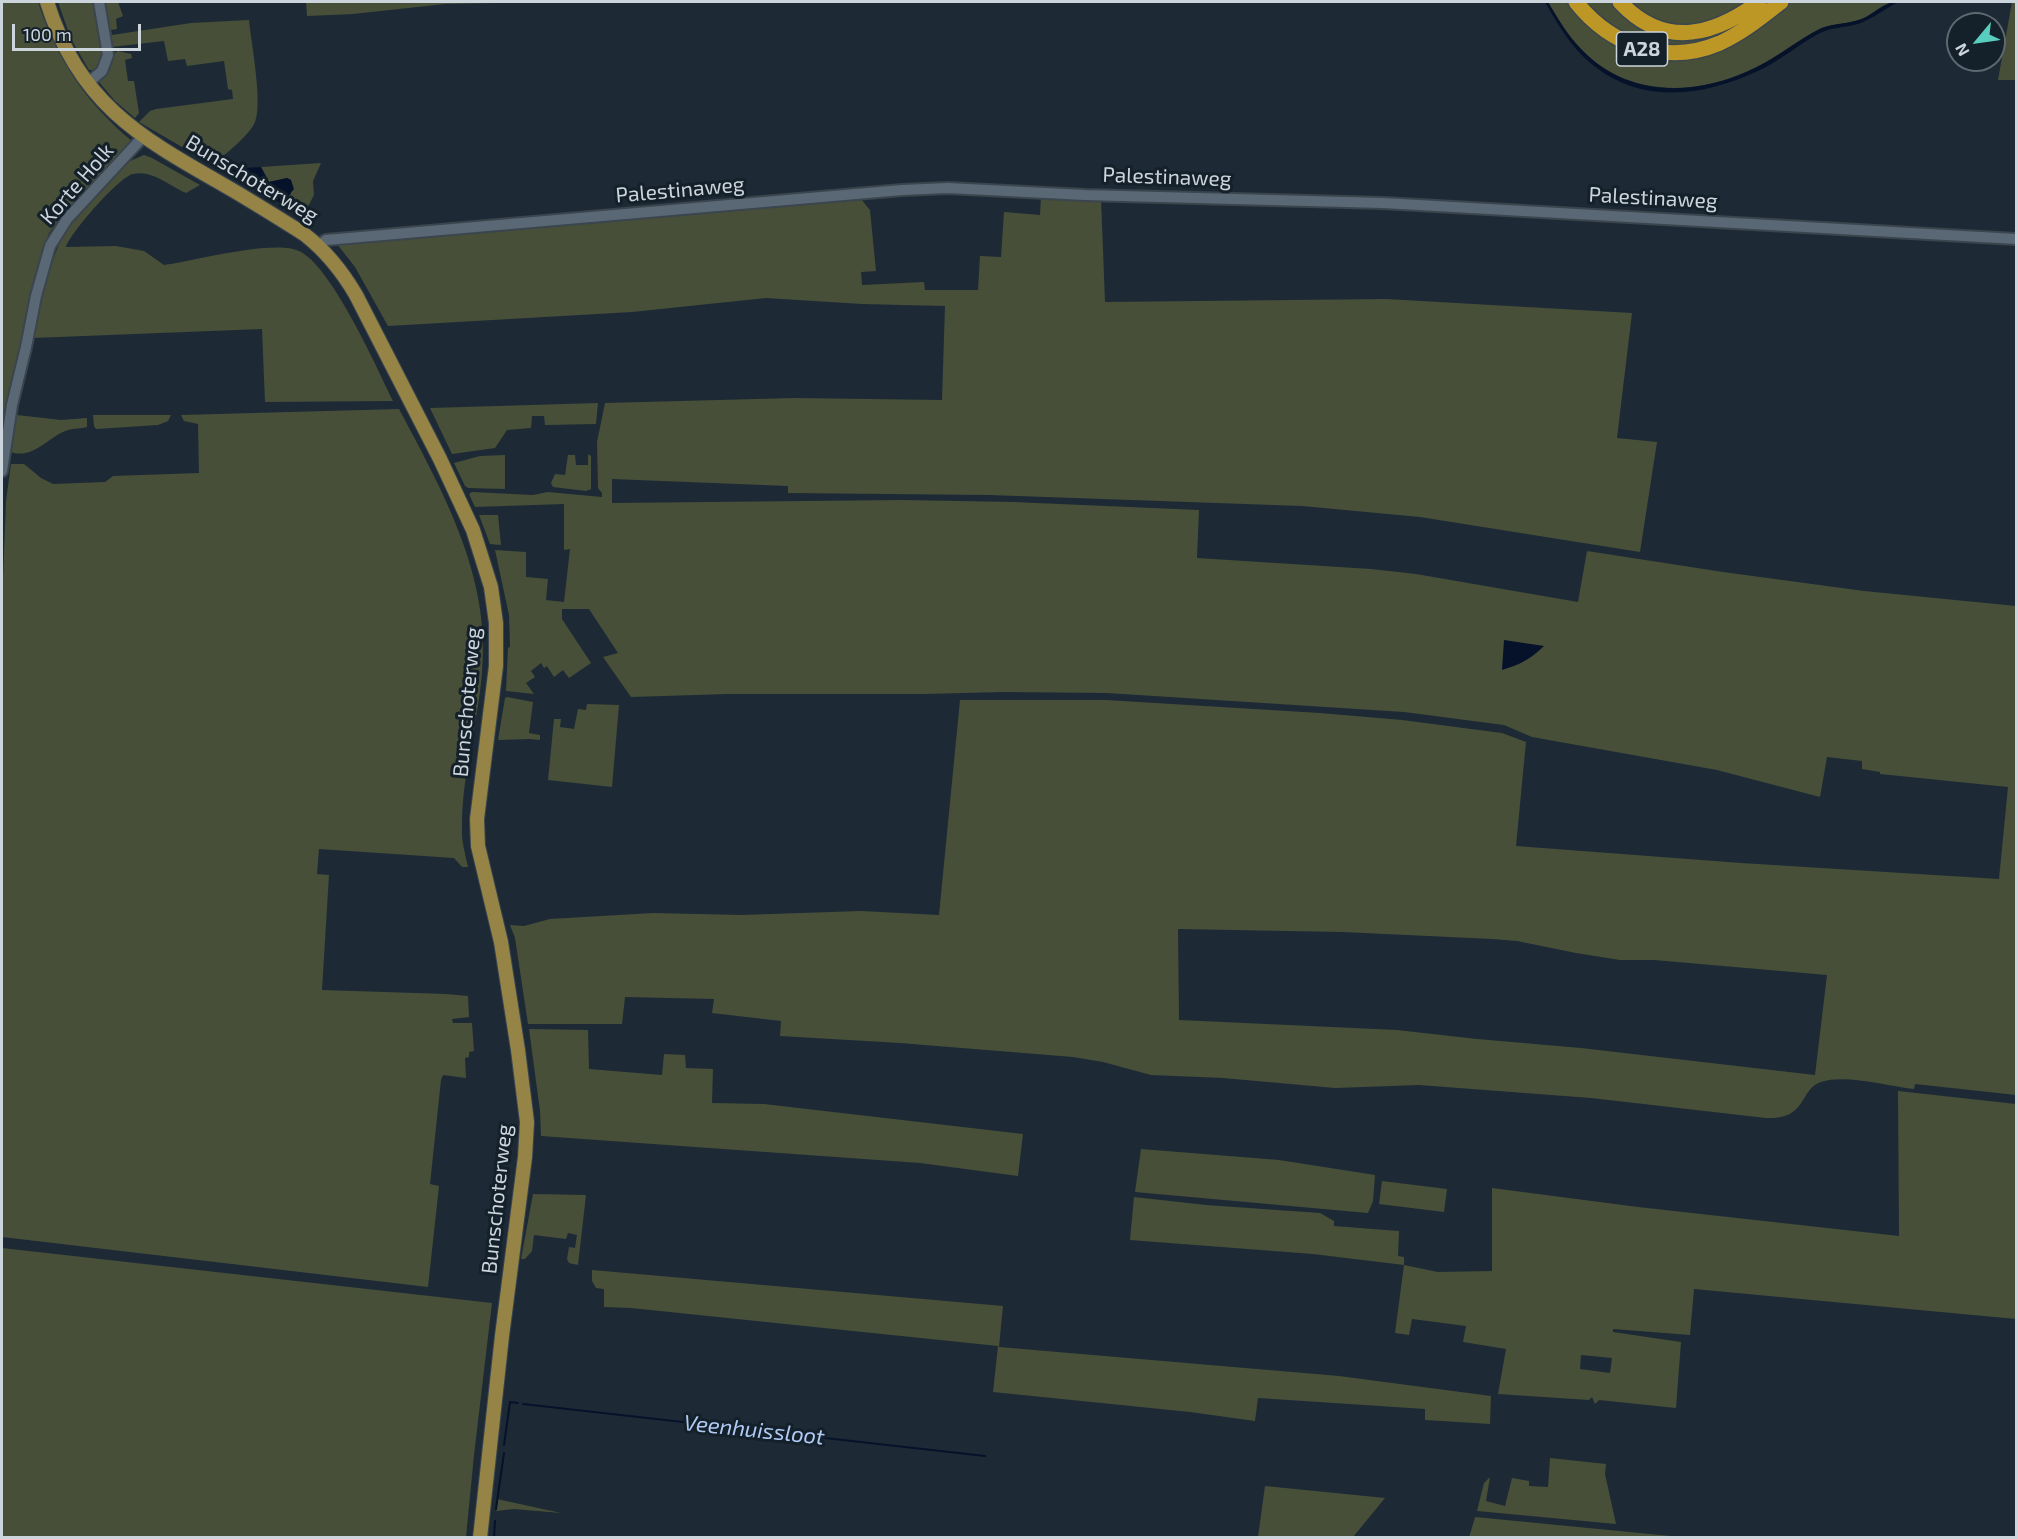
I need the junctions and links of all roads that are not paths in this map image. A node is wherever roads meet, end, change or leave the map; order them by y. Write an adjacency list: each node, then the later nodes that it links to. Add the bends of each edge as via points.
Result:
1 (48, 2): 7 (main road, Bunschoterweg, via 58,30)
2 (99, 2): 7 (street, via 108,55 102,71)
3 (1576, 2): 6 (highway, A28, via 1614,37 1639,48 1666,53 1700,50 1722,42)
4 (1620, 2): 5 (highway, A28, via 1652,25 1688,33 1719,26)
5 (1759, 2)
6 (1781, 2)
7 (88, 83): 8 (main road, Bunschoterweg, via 117,116)
8 (143, 137): 10 (main road, Bunschoterweg); 11 (street, Korte Holk, via 67,219 50,246 10,416)
9 (2016, 239): 10 (street, Palestinaweg, via 1383,203 948,188 326,240)
10 (319, 245): 12 (main road, Bunschoterweg, via 349,283 452,484 482,554 494,604 496,666 477,846 501,942 527,1122)
11 (2, 471)
12 (480, 1538)

